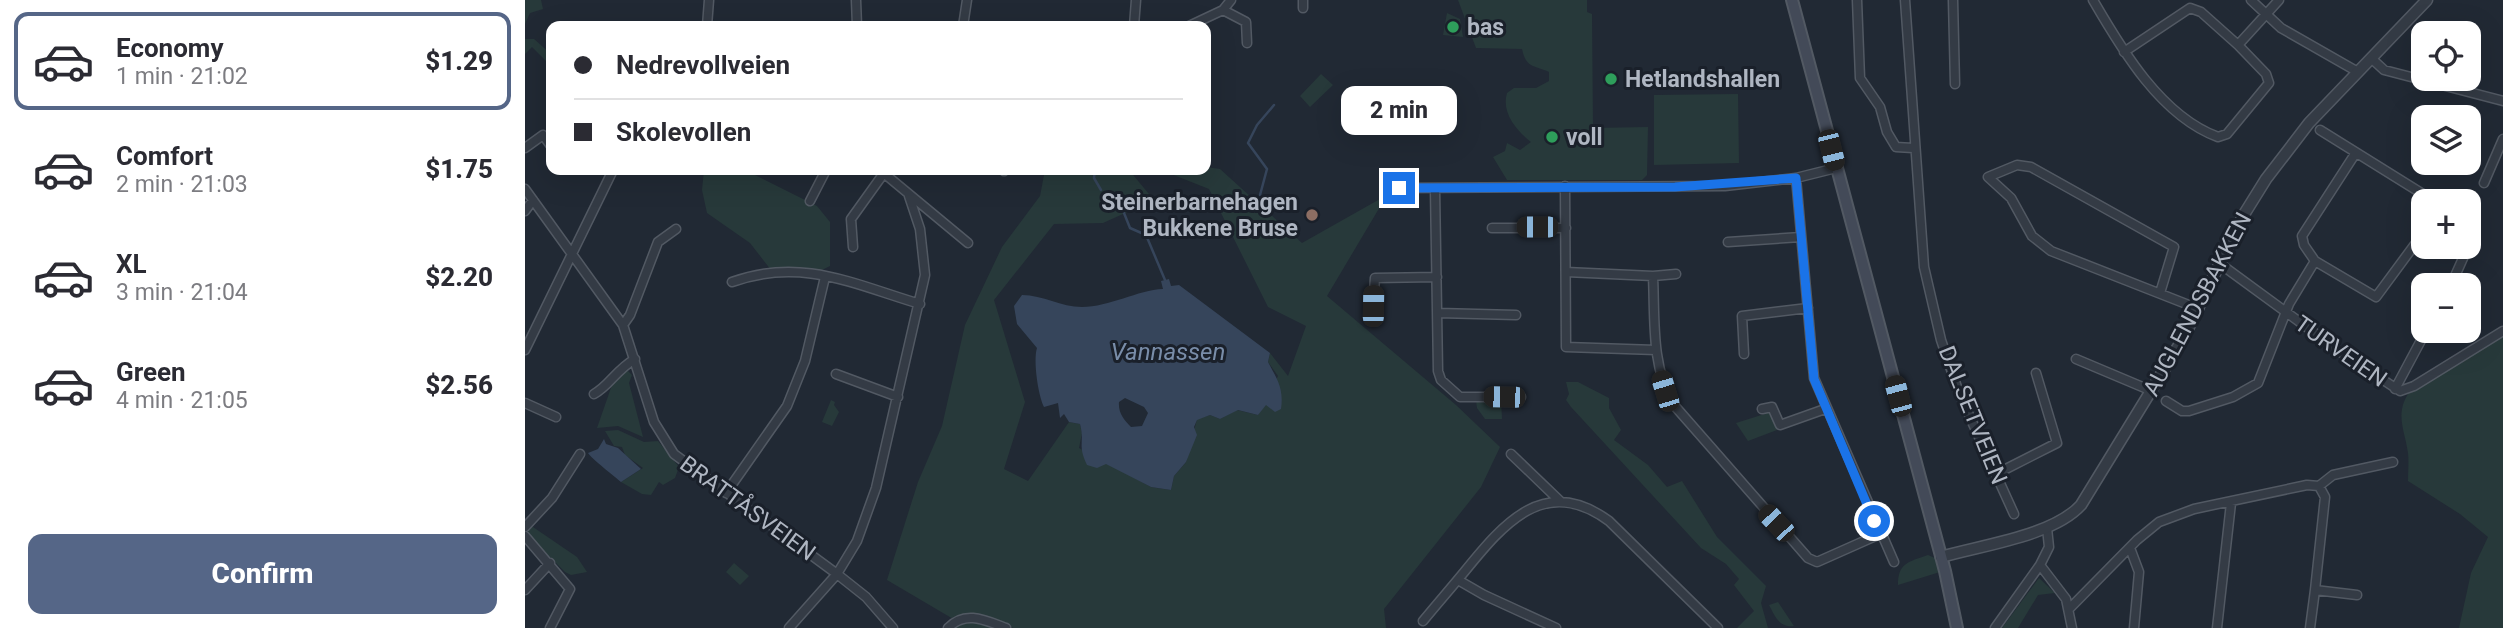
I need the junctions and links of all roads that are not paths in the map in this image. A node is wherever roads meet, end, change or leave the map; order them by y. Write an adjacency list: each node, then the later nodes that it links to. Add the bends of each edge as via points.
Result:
1 (709, 0): 16 (street)
2 (856, 0): 17 (street)
3 (967, 0): 18 (street)
4 (1136, 0): 19 (street)
5 (1231, 0): 14 (street)
6 (1792, 0): 34 (main road)
7 (1857, 0): 32 (street, via 1860,78 1880,107 1896,147)
8 (1905, 0): 32 (street, DALSETVEIEN)
9 (1953, 0): 26 (street)
10 (2094, 0): 23 (street)
11 (2251, 0): 15 (street)
12 (2279, 0): 15 (street)
13 (2427, 0): 24 (street, AUGLENDSBAKKEN)
14 (1223, 10): 20 (street); 21 (street, via 1246,22)
15 (2265, 15): 22 (street); 25 (street)
16 (707, 21)
17 (857, 21)
18 (964, 21)
19 (1134, 21)
20 (1200, 21)
21 (1247, 43)
22 (2238, 45): 23 (street, via 2201,12 2190,8); 23 (street, via 2269,83 2223,137 2172,107)
23 (2124, 52)
24 (2371, 58): 25 (street, AUGLENDSBAKKEN); 27 (street, via 2384,70)
25 (2358, 72): 62 (street, AUGLENDSBAKKEN, via 2277,163)
26 (1955, 84)
27 (2503, 101)
28 (2320, 130): 33 (street)
29 (546, 139): 31 (street, via 543,135)
30 (2503, 139): 40 (street)
31 (525, 149)
32 (1913, 149): 100 (street, DALSETVEIEN, via 1924,267 1941,340 1961,399)
33 (2355, 154): 45 (street); 61 (street, via 2302,236)
34 (1836, 168): 39 (street); 111 (main road)
35 (611, 175): 60 (street)
36 (823, 175): 48 (street)
37 (879, 175): 58 (street, via 851,219)
38 (886, 175): 46 (street)
39 (1796, 178): 41 (street, via 1725,186); 55 (street)
40 (2484, 183)
41 (1565, 186): 43 (street); 53 (street)
42 (1399, 188): 43 (street)
43 (1435, 188): 67 (street)
44 (525, 189): 47 (street, BRATTÅSVEIEN)
45 (2414, 189)
46 (909, 196): 50 (street); 51 (street)
47 (533, 200): 49 (street); 60 (street, BRATTÅSVEIEN)
48 (810, 201)
49 (525, 211)
50 (935, 212): 51 (street); 57 (street)
51 (918, 220): 70 (street, via 925,258)
52 (1492, 228): 53 (street)
53 (1566, 228): 63 (street)
54 (675, 229): 77 (street, via 658,242)
55 (1801, 237): 56 (street); 72 (street)
56 (1728, 242)
57 (968, 243)
58 (853, 247)
59 (2411, 250): 61 (street, via 2376,297)
60 (573, 254): 77 (street, BRATTÅSVEIEN); 80 (street)
61 (2315, 261): 74 (street)
62 (2219, 263): 73 (street, AUGLENDSBAKKEN); 74 (street, TURVEIEN)
63 (1566, 272): 65 (street); 81 (street, via 1566,347)
64 (1676, 274): 65 (street)
65 (1653, 276): 81 (street)
66 (825, 277): 68 (street, via 782,269); 70 (street); 102 (street, via 805,361 787,406)
67 (1437, 277): 71 (street, via 1375,278); 75 (street)
68 (732, 282)
69 (2160, 293): 69 (street, via 2174,247 2031,167 2017,164 1988,177 2011,198 2032,236 2051,251); 73 (street)
70 (920, 304): 90 (street)
71 (1373, 306)
72 (1808, 308): 82 (street, via 1742,316); 95 (street, via 1814,379)
73 (2199, 309): 88 (street, AUGLENDSBAKKEN)
74 (2285, 311): 87 (street, TURVEIEN); 92 (street, via 2265,369 2254,386 2185,411)
75 (1438, 313): 76 (street); 91 (street, via 1438,372 1448,388 1460,397)
76 (1516, 315)
77 (623, 325): 83 (street, BRATTÅSVEIEN)
78 (2503, 331): 87 (street, TURVEIEN, via 2406,390)
79 (2420, 343): 87 (street)
80 (525, 350)
81 (1656, 350): 108 (street, via 1665,391 1673,404 1811,561)
82 (1744, 354)
83 (635, 359): 89 (street); 102 (street, BRATTÅSVEIEN, via 663,440 687,465)
84 (2076, 359): 88 (street)
85 (2036, 373): 100 (street, via 2057,443)
86 (836, 374): 90 (street)
87 (2395, 389)
88 (2152, 391): 107 (street, AUGLENDSBAKKEN, via 2081,505)
89 (594, 394)
90 (898, 397): 115 (street, via 868,514)
91 (1521, 397)
92 (2167, 401)
93 (525, 403): 96 (street)
94 (1762, 408): 95 (street, via 1772,407 1780,425)
95 (1825, 409): 108 (street)
96 (556, 417)
97 (580, 454): 106 (street, via 552,498)
98 (1511, 454): 103 (street)
99 (2393, 463): 101 (street, via 2333,475)
100 (1996, 474): 105 (street, DALSETVEIEN)
101 (2319, 486): 104 (street); 118 (street, via 2325,496)
102 (726, 493): 115 (street, BRATTÅSVEIEN)
103 (1562, 502): 116 (street, via 1532,508 1511,519); 128 (street, via 1609,522)
104 (2231, 503): 110 (street, via 2170,517); 133 (street)
105 (2014, 514)
106 (525, 527)
107 (2047, 528): 111 (street, AUGLENDSBAKKEN); 114 (street, via 2049,547)
108 (1880, 534): 112 (street)
109 (525, 536): 113 (street)
110 (2130, 548): 120 (street); 132 (street, via 2140,572)
111 (1941, 557): 129 (main road)
112 (1894, 562)
113 (550, 563): 117 (street); 122 (street, via 570,589)
114 (2040, 565): 120 (street); 130 (street)
115 (837, 574): 123 (street); 124 (street, BRATTÅSVEIEN, via 866,597)
116 (1458, 580): 121 (street); 127 (street)
117 (525, 590)
118 (2315, 590): 119 (street); 134 (street)
119 (2357, 595)
120 (2070, 608): 131 (street)
121 (1423, 621)
122 (550, 628)
123 (789, 628)
124 (893, 628)
125 (948, 628): 126 (street, via 960,617)
126 (1006, 628)
127 (1556, 628)
128 (1718, 628)
129 (1957, 628)
130 (1995, 628)
131 (2072, 628)
132 (2134, 628)
133 (2217, 628)
134 (2310, 628)

